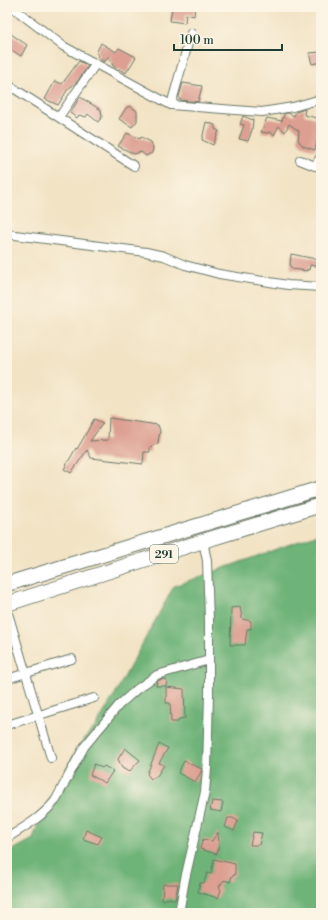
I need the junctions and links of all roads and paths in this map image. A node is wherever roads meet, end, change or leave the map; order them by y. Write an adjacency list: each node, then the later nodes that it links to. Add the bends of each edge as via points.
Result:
1 (12, 7): 3 (street, via 63,46)
2 (191, 33): 6 (street)
3 (95, 65): 6 (street); 7 (street)
4 (7, 84): 7 (street)
5 (321, 99): 6 (street, via 262,112)
6 (171, 105)
7 (59, 117): 10 (street)
8 (321, 156): 9 (street, via 316,166)
9 (300, 160)
10 (134, 166)
11 (7, 234): 12 (street, via 146,252 219,274 288,285)
12 (321, 287)
13 (321, 488): 16 (highway, 291)
14 (321, 505): 15 (highway, 291)
15 (203, 541): 17 (highway, 291); 20 (street, via 207,561)
16 (7, 584)
17 (7, 604)
18 (7, 610): 21 (street)
19 (72, 659): 21 (street)
20 (209, 660): 27 (street, via 157,675 136,689 84,747 50,807 29,825); 28 (street, via 205,792)
21 (26, 673): 22 (street); 24 (street)
22 (7, 679)
23 (94, 698): 24 (street)
24 (38, 715): 25 (street); 26 (street)
25 (7, 724)
26 (51, 758)
27 (7, 838)
28 (179, 913)

